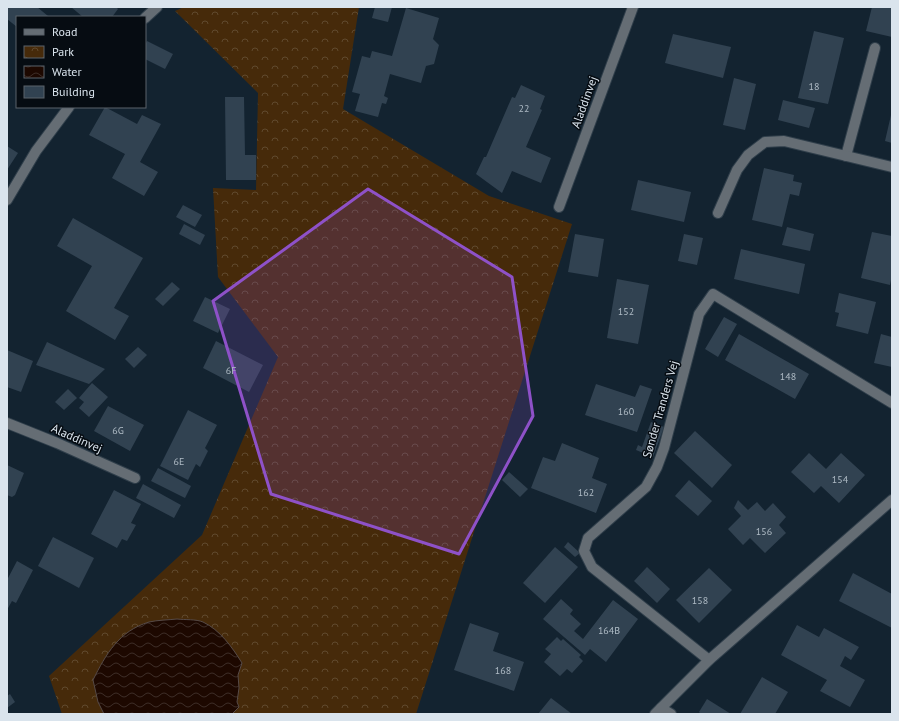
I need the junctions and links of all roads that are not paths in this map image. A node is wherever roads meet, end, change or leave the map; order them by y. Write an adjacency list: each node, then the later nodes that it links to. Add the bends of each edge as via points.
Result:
1 (157, 7): 3 (street)
2 (633, 7): 9 (street, Aladdinvej)
3 (146, 17)
4 (875, 48): 6 (street)
5 (68, 108): 8 (street, via 36,151)
6 (846, 156): 7 (street); 10 (street, via 784,141 765,142 748,155 738,170)
7 (892, 167)
8 (7, 200)
9 (559, 207)
10 (718, 214)
11 (892, 403): 15 (street, Sønder Tranders Vej, via 713,294 699,314 657,467 646,487 588,538 584,551 592,567)
12 (7, 423): 13 (street, Aladdinvej)
13 (135, 478)
14 (892, 500): 15 (street)
15 (709, 660): 16 (street)
16 (658, 711): 17 (street)
17 (671, 714)

